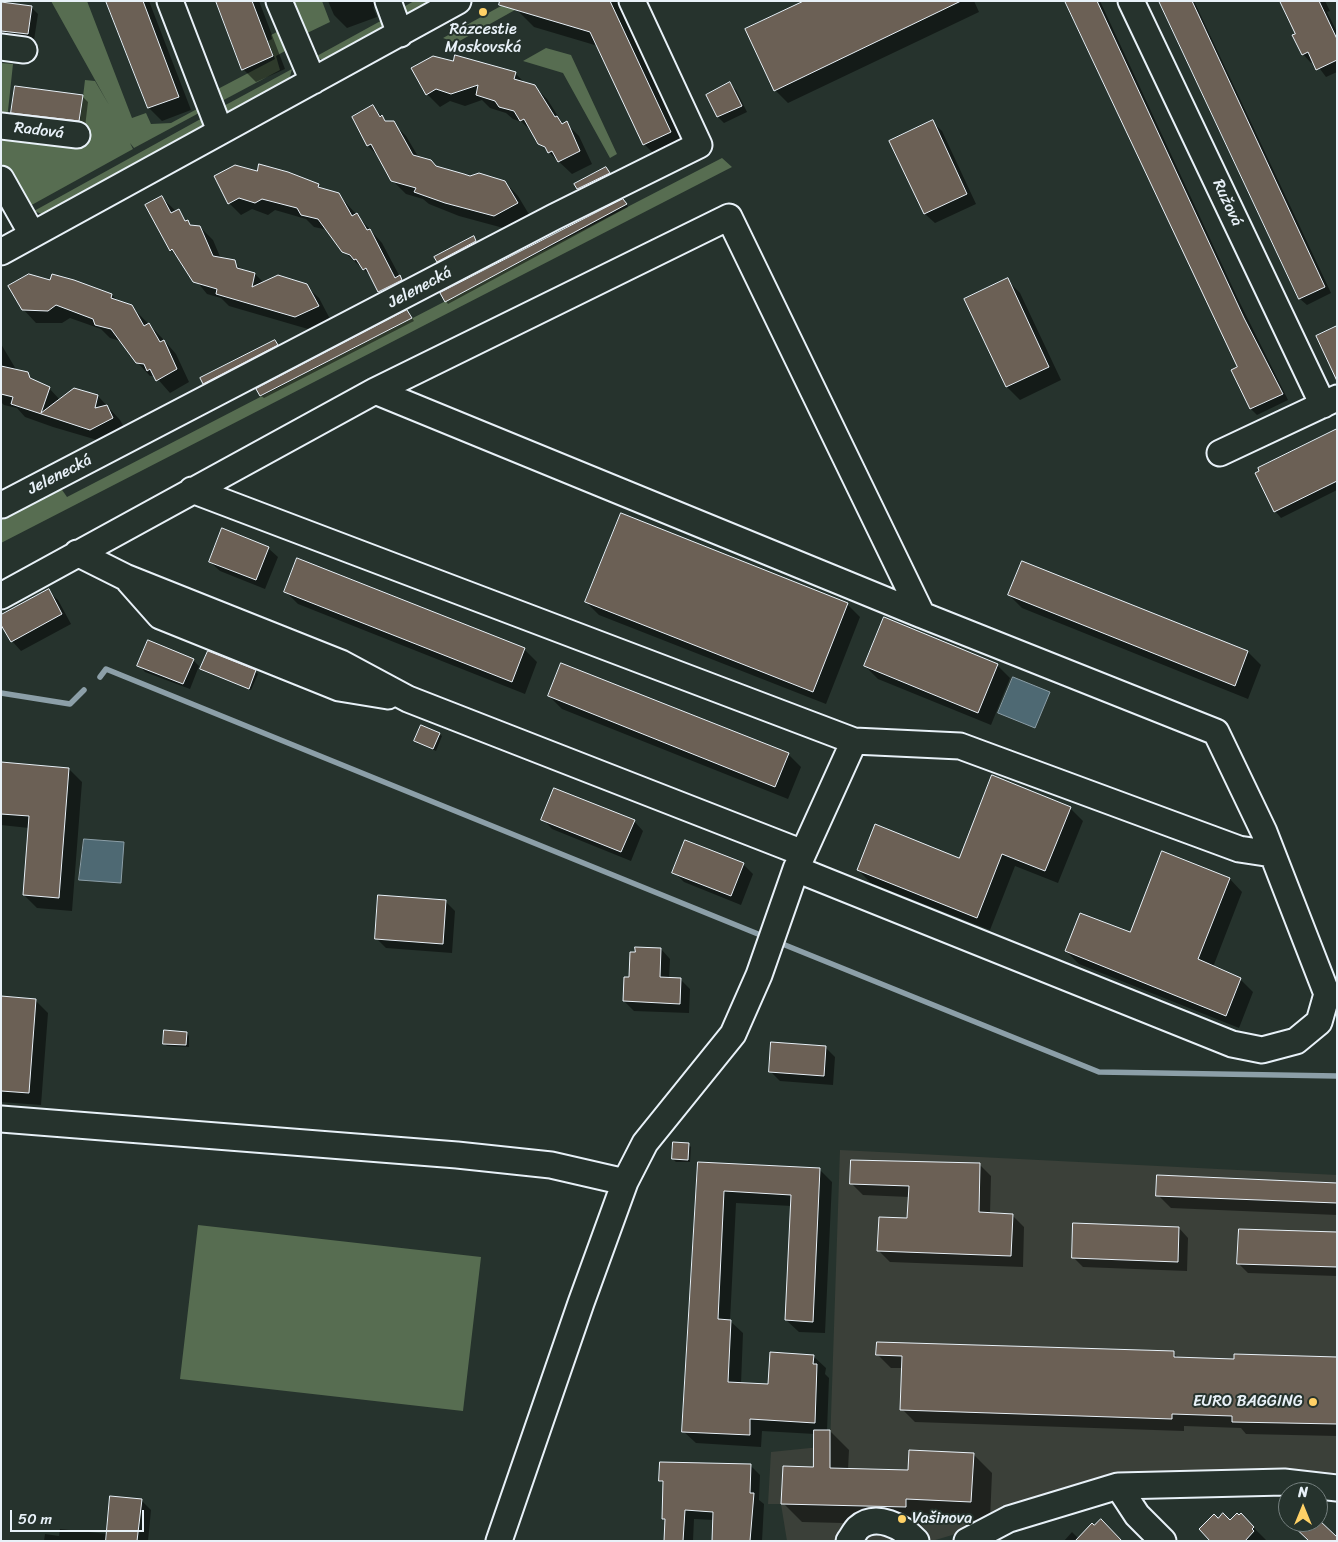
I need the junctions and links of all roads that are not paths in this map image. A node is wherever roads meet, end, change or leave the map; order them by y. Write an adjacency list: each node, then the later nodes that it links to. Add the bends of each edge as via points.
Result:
1 (170, 1): 10 (street)
2 (280, 1): 8 (street)
3 (388, 1): 7 (street)
4 (458, 1): 7 (street)
5 (632, 1): 19 (street, Jelenecká, via 699,145)
6 (1131, 1): 16 (street, Ružová)
7 (400, 34): 8 (street)
8 (313, 81): 10 (street)
9 (1, 126): 11 (street, Radová)
10 (220, 131): 13 (street)
11 (78, 136)
12 (1, 179): 13 (street)
13 (32, 234): 14 (street)
14 (1, 252)
15 (375, 391): 18 (street); 22 (street); 22 (street, via 729,217)
16 (1330, 402): 17 (street)
17 (1220, 453)
18 (192, 490): 20 (street); 23 (street)
19 (2, 504)
20 (77, 553): 21 (street); 25 (street, via 125,577 341,663 408,699)
21 (1, 596)
22 (922, 615): 24 (street, via 1216,732)
23 (854, 742): 24 (street, via 960,746 1239,849); 25 (street)
24 (1272, 854): 25 (street, via 1327,994 1319,1022 1296,1042 1262,1050 1232,1044)
25 (800, 861): 27 (street, via 759,975 733,1034 645,1144)
26 (1, 1119): 27 (street, via 457,1155 551,1166)
27 (625, 1182): 30 (street)
28 (1118, 1486): 29 (street, via 1284,1482); 33 (street, via 1009,1519); 34 (street, via 1137,1515)
29 (1337, 1488)
30 (499, 1541)
31 (849, 1541): 32 (street, via 859,1527 877,1521 898,1526)
32 (916, 1541)
33 (967, 1541)
34 (1163, 1541)

